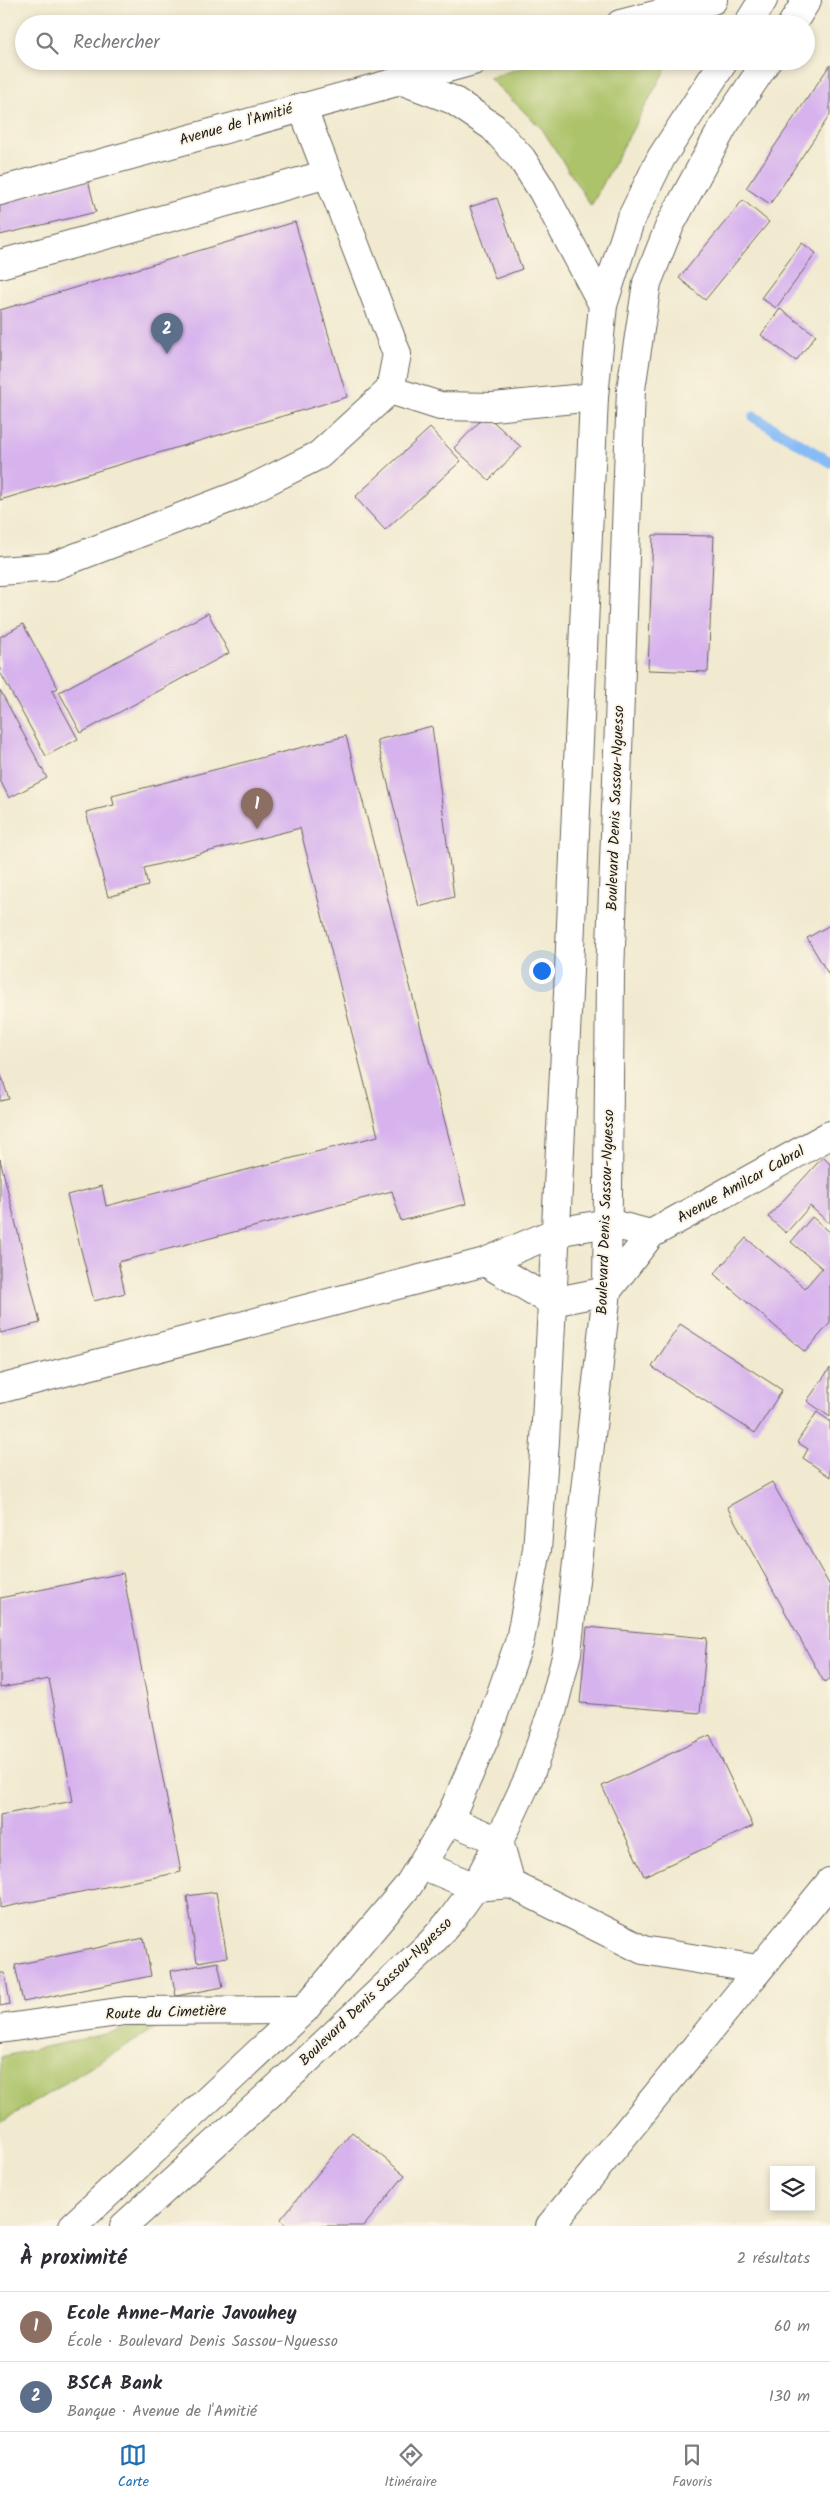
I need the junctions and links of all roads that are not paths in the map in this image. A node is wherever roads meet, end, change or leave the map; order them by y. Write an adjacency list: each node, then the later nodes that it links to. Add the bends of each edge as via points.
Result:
1 (713, 0): 4 (main road)
2 (763, 0): 5 (main road)
3 (808, 0): 6 (main road)
4 (655, 15)
5 (754, 15)
6 (798, 15)
7 (438, 70): 10 (main road, Avenue de l'Amitié)
8 (718, 70): 15 (main road, via 661,158 634,213)
9 (761, 70): 20 (main road, Boulevard Denis Sassou-Nguesso, via 723,128 670,225 647,283 638,332 631,389 610,975)
10 (400, 80): 11 (main road, Avenue de l'Amitié); 15 (main road, via 453,100 493,126 522,159 542,190)
11 (302, 107): 12 (main road); 13 (main road, Avenue de l'Amitié)
12 (328, 174): 14 (main road); 16 (main road, via 397,354)
13 (0, 191)
14 (0, 264)
15 (603, 305): 17 (main road)
16 (390, 390): 17 (main road, via 440,406 493,407); 18 (main road, via 319,455 241,494 52,567)
17 (594, 396): 21 (main road)
18 (0, 571)
19 (830, 1135): 22 (main road, Avenue Amilcar Cabral)
20 (608, 1223): 21 (main road); 22 (main road); 24 (main road, Boulevard Denis Sassou-Nguesso)
21 (556, 1232): 23 (main road); 25 (main road)
22 (651, 1234): 24 (main road, Avenue Amilcar Cabral)
23 (485, 1262): 25 (main road); 26 (main road)
24 (607, 1291): 25 (main road); 28 (main road, Boulevard Denis Sassou-Nguesso, via 567,1653 552,1712 529,1777)
25 (552, 1302): 27 (main road, via 537,1550 520,1640 487,1733)
26 (0, 1389)
27 (449, 1820): 28 (main road); 29 (main road)
28 (499, 1841): 31 (main road); 32 (main road, Boulevard Denis Sassou-Nguesso)
29 (422, 1865): 32 (main road); 34 (main road)
30 (830, 1882): 33 (main road)
31 (511, 1884): 32 (main road); 33 (main road, via 643,1950)
32 (476, 1887): 37 (main road, Boulevard Denis Sassou-Nguesso, via 431,1943)
33 (757, 1970): 38 (main road)
34 (304, 2010): 35 (main road, Route du Cimetière, via 125,2011); 36 (main road)
35 (0, 2029)
36 (73, 2226)
37 (124, 2226)
38 (550, 2226)

